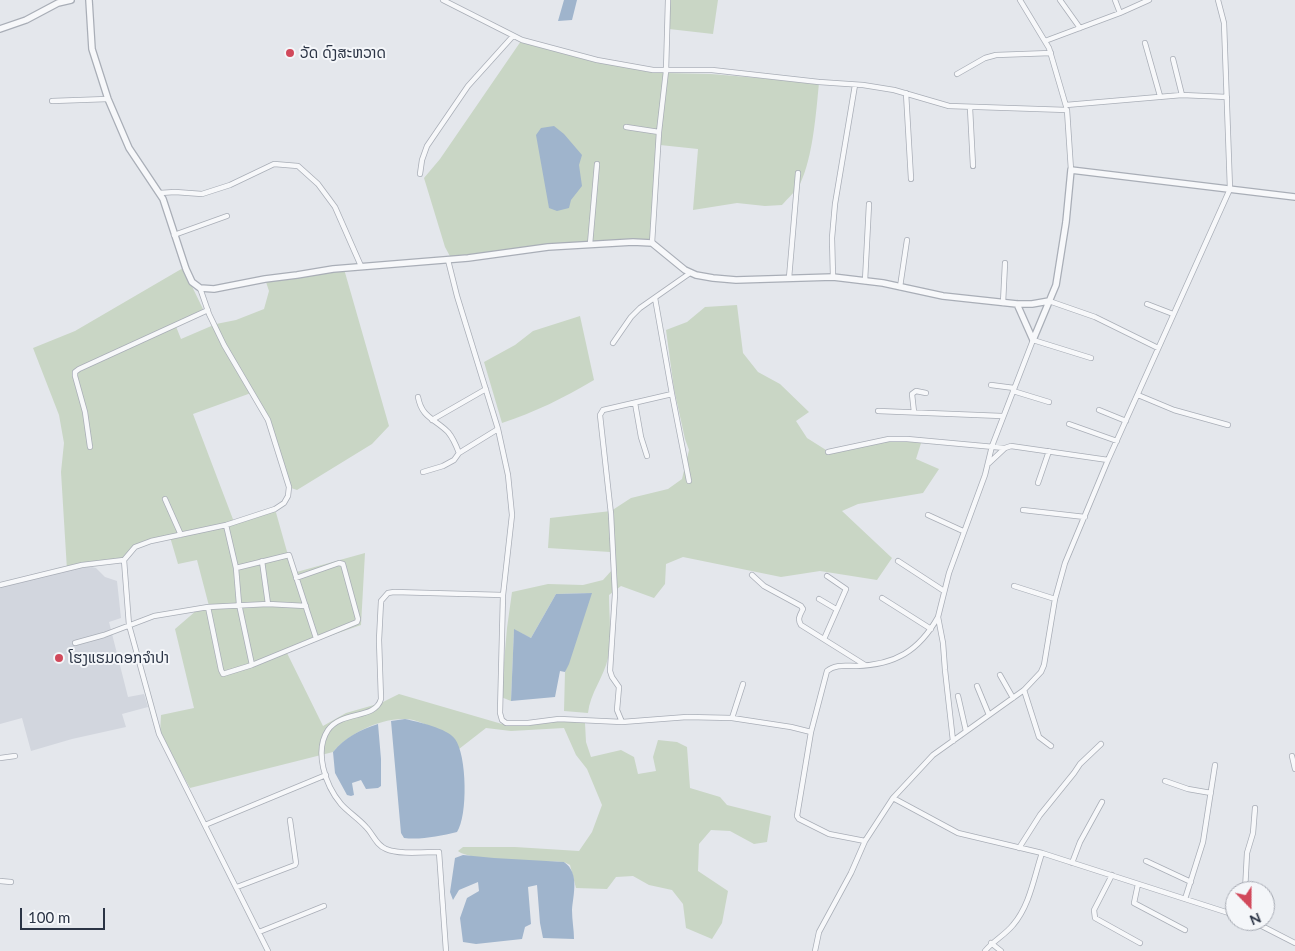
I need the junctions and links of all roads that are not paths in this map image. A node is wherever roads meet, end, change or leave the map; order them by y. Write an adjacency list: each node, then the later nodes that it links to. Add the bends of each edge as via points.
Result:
1 (71, 0): 12 (street)
2 (89, 0): 25 (street, via 92,49)
3 (443, 0): 13 (street)
4 (668, 0): 18 (street)
5 (1020, 0): 14 (street)
6 (1060, 0): 11 (street)
7 (1115, 0): 10 (street)
8 (1149, 0): 10 (street)
9 (1218, 0): 24 (street, via 1224,23)
10 (1120, 13): 11 (street)
11 (1080, 28): 14 (street)
12 (0, 29)
13 (513, 36): 18 (street, via 597,60); 35 (street, via 468,86 427,146)
14 (1044, 41): 16 (street)
15 (1145, 43): 23 (street)
16 (1051, 53): 19 (street, via 996,55 984,58); 27 (street)
17 (1173, 59): 22 (street)
18 (666, 71): 20 (street, via 712,70); 30 (street)
19 (957, 74)
20 (856, 85): 21 (street); 50 (street, via 836,204 832,238)
21 (906, 93): 28 (street, via 948,106); 36 (street)
22 (1182, 95): 23 (street); 24 (street)
23 (1160, 96): 27 (street)
24 (1227, 97): 37 (street)
25 (108, 99): 26 (street); 38 (street, via 129,148)
26 (52, 101)
27 (1066, 107): 28 (street); 33 (street)
28 (970, 108): 32 (street)
29 (626, 127): 30 (street)
30 (659, 132): 44 (street)
31 (597, 164): 45 (street)
32 (973, 166)
33 (1071, 170): 37 (street); 56 (street, via 1061,256)
34 (798, 173): 51 (street)
35 (420, 174)
36 (910, 179)
37 (1230, 189): 39 (street); 61 (street)
38 (160, 193): 42 (street); 48 (street, via 202,194 274,164 298,166 318,184 335,207)
39 (1295, 197)
40 (870, 204): 52 (street)
41 (228, 216): 42 (street)
42 (174, 235): 54 (street, via 192,282)
43 (907, 240): 53 (street)
44 (652, 243): 45 (street); 49 (street)
45 (590, 244): 46 (street)
46 (448, 260): 48 (street); 67 (street)
47 (1004, 263): 57 (street)
48 (361, 266): 54 (street, via 214,289)
49 (690, 273): 51 (street, via 736,280); 55 (street)
50 (833, 277): 51 (street); 52 (street)
51 (789, 278)
52 (865, 281): 53 (street)
53 (900, 287): 57 (street, via 943,296)
54 (200, 288): 60 (street)
55 (655, 298): 63 (street, via 631,317); 70 (street)
56 (1049, 301): 58 (street); 62 (street); 64 (street, via 1095,317)
57 (1003, 302): 58 (street)
58 (1017, 304): 62 (street)
59 (1147, 304): 61 (street)
60 (208, 310): 86 (street, via 75,372); 101 (street, via 224,345 268,420 289,486 284,503 275,509)
61 (1173, 314): 64 (street)
62 (1033, 340): 65 (street); 68 (street)
63 (613, 343)
64 (1158, 348): 71 (street)
65 (1092, 358)
66 (990, 385): 68 (street)
67 (486, 388): 79 (street); 83 (street)
68 (1014, 390): 73 (street); 78 (street)
69 (926, 393): 77 (street, via 916,391 912,394)
70 (672, 394): 74 (street); 95 (street)
71 (1138, 395): 80 (street); 82 (street, via 1174,410)
72 (418, 397): 79 (street, via 423,413)
73 (1049, 402)
74 (635, 403): 91 (street); 139 (street, via 603,410 600,414 612,514 615,594 610,671 619,687 617,710)
75 (1099, 410): 80 (street)
76 (878, 411): 77 (street)
77 (914, 412): 78 (street)
78 (1002, 416): 85 (street)
79 (432, 420): 90 (street, via 452,436)
80 (1126, 421): 84 (street)
81 (1069, 424): 84 (street)
82 (1228, 425)
83 (498, 429): 90 (street); 114 (street, via 512,515)
84 (1117, 441): 92 (street)
85 (992, 446): 87 (street); 89 (street, via 889,439); 93 (street)
86 (90, 447)
87 (1004, 448): 88 (street); 93 (street)
88 (1049, 451): 92 (street); 96 (street)
89 (828, 452)
90 (459, 453): 94 (street, via 443,466)
91 (647, 456)
92 (1108, 460): 100 (street)
93 (988, 464): 102 (street)
94 (422, 472)
95 (689, 481)
96 (1038, 483)
97 (165, 499): 103 (street)
98 (1023, 510): 100 (street)
99 (928, 515): 102 (street)
100 (1085, 517): 117 (street, via 1065,563)
101 (226, 525): 103 (street); 107 (street)
102 (963, 531): 113 (street)
103 (181, 535): 104 (street, via 135,547)
104 (124, 560): 111 (street, via 82,565); 124 (street)
105 (262, 561): 107 (street); 110 (street, via 288,555); 119 (street)
106 (898, 561): 113 (street)
107 (236, 568): 118 (street)
108 (752, 575): 127 (street, via 764,586 801,606 801,625)
109 (828, 576): 122 (street, via 846,589)
110 (296, 578): 120 (street); 126 (street, via 339,563 345,567 357,622)
111 (0, 585)
112 (1014, 586): 117 (street)
113 (944, 591): 123 (street)
114 (503, 595): 139 (street, via 502,720 506,723 559,719); 150 (street, via 394,592 383,596 380,601 379,640 381,699 376,708 342,718 331,726 321,746)
115 (882, 598): 125 (street)
116 (819, 599): 122 (street)
117 (1055, 600): 134 (street, via 1044,665)
118 (239, 604): 119 (street); 121 (street); 129 (street)
119 (268, 604): 120 (street)
120 (306, 606): 126 (street)
121 (208, 607): 124 (street, via 154,616); 129 (street, via 223,674)
122 (836, 609): 127 (street)
123 (938, 616): 125 (street); 142 (street)
124 (129, 625): 128 (street); 157 (street, via 159,734)
125 (931, 629): 130 (street, via 896,659)
126 (316, 638): 129 (street)
127 (824, 639): 130 (street)
128 (74, 643)
129 (252, 665)
130 (866, 666): 141 (street, via 835,666 826,671)
131 (1000, 675): 136 (street)
132 (743, 684): 138 (street)
133 (977, 686): 137 (street)
134 (1024, 690): 136 (street); 144 (street, via 1039,737)
135 (958, 696): 140 (street)
136 (1013, 698): 137 (street)
137 (989, 714): 140 (street)
138 (732, 718): 139 (street, via 687,717); 141 (street)
139 (622, 722)
140 (966, 731): 142 (street)
141 (811, 732): 158 (street, via 797,817 829,834)
142 (953, 741): 153 (street, via 933,755)
143 (1101, 744): 159 (street, via 1080,764)
144 (1051, 746)
145 (15, 756): 147 (street)
146 (1292, 756): 149 (street)
147 (0, 758)
148 (1215, 765): 152 (street)
149 (1295, 769)
150 (326, 775): 157 (street); 181 (street, via 342,806 382,846 394,852 439,852)
151 (1165, 781): 152 (street)
152 (1211, 793): 167 (street, via 1203,842)
153 (893, 798): 158 (street); 159 (street, via 958,832)
154 (1102, 802): 162 (street)
155 (1255, 808): 165 (street)
156 (290, 820): 169 (street, via 295,866)
157 (206, 825): 169 (street)
158 (865, 842): 182 (street, via 819,932)
159 (1019, 848): 160 (street)
160 (1042, 853): 162 (street); 179 (street, via 1023,911 1007,932)
161 (1146, 861): 167 (street)
162 (1072, 863): 163 (street)
163 (1112, 875): 168 (street); 178 (street, via 1094,910 1094,918)
164 (0, 881): 166 (street)
165 (1246, 881)
166 (11, 882)
167 (1191, 882): 170 (street)
168 (1138, 884): 170 (street); 173 (street, via 1134,903)
169 (237, 887): 175 (street)
170 (1185, 899): 172 (street)
171 (324, 906): 175 (street)
172 (1225, 912)
173 (1184, 930)
174 (1272, 931): 177 (street)
175 (258, 932): 180 (street)
176 (1295, 935): 177 (street)
177 (1294, 942)
178 (1140, 943)
179 (991, 944): 183 (street); 184 (street)
180 (268, 951)
181 (446, 951)
182 (815, 951)
183 (985, 951)
184 (1001, 951)

